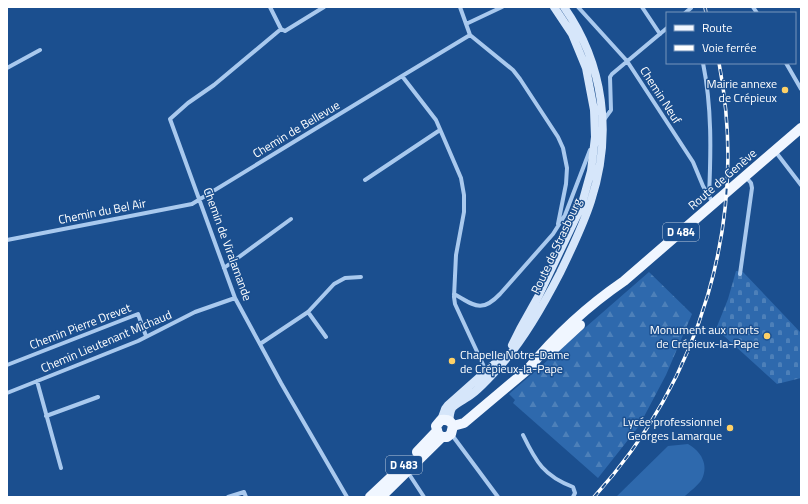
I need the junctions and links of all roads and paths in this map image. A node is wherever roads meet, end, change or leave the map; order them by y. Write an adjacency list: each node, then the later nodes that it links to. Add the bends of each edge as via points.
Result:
1 (270, 7): 10 (street)
2 (324, 7): 10 (street, Chemin de Viralamande, via 285,31)
3 (460, 7): 9 (street)
4 (502, 7): 9 (street)
5 (554, 7): 24 (main road, Route de Strasbourg, via 572,34 586,68 594,110)
6 (564, 7): 21 (main road, Route de Strasbourg, via 576,24 592,61 600,94)
7 (578, 7): 15 (street, Chemin Neuf)
8 (642, 7): 12 (street)
9 (466, 24): 13 (street)
10 (281, 29): 29 (street, Chemin de Viralamande, via 170,119)
11 (666, 29): 12 (street)
12 (660, 34): 15 (street)
13 (470, 35): 19 (street, Chemin de Bellevue); 32 (street, via 513,70 558,137 567,168)
14 (40, 50): 18 (street)
15 (627, 62): 21 (street, via 610,77 612,110); 30 (street, Chemin Neuf, via 693,162)
16 (704, 64): 30 (street, via 710,119)
17 (787, 64): 20 (street)
18 (7, 68)
19 (402, 76): 23 (street, via 436,120); 29 (street, Chemin de Bellevue)
20 (801, 89)
21 (603, 122): 44 (main road, Route de Strasbourg, via 598,173 591,201 579,231 549,295 522,338)
22 (801, 128): 25 (main road, Route de Genève / D 484)
23 (440, 130): 27 (street); 37 (street, via 461,178 464,195)
24 (595, 137): 32 (street, via 565,216); 44 (main road, Route de Strasbourg, via 591,171 581,207 514,344)
25 (774, 151): 26 (main road, Route de Genève / D 484); 28 (street)
26 (745, 176): 30 (main road, Route de Genève / D 484); 35 (street, via 752,188)
27 (365, 180)
28 (801, 186)
29 (200, 200): 33 (street, Chemin du Bel Air, via 192,204); 34 (street, Chemin de Viralamande)
30 (711, 200): 49 (main road, Route de Genève / D 484, via 545,357 464,423)
31 (291, 219): 34 (street)
32 (558, 225): 37 (street, via 553,234 487,305 476,306)
33 (7, 240)
34 (224, 268): 38 (street, Chemin de Viralamande)
35 (740, 274)
36 (361, 277): 39 (street, via 345,278 334,284)
37 (454, 294): 44 (street, via 455,304)
38 (235, 298): 40 (street, Chemin Lieutenant Michaud, via 195,312); 42 (street, Chemin de Viralamande)
39 (308, 312): 41 (street); 42 (street)
40 (146, 336): 43 (street, Chemin Pierre Drevet, via 138,314); 45 (street, Chemin Lieutenant Michaud)
41 (326, 337)
42 (260, 344): 55 (street, Chemin de Viralamande)
43 (7, 365)
44 (489, 375): 49 (main road, Route de Strasbourg, via 448,405 445,409)
45 (37, 381): 46 (street, Chemin Lieutenant Michaud); 48 (street)
46 (7, 393)
47 (98, 397): 48 (street)
48 (46, 416): 51 (street)
49 (446, 429): 52 (main road, Route de Genève / D 483); 56 (main road, Route de Genève / D 483, via 424,446); 59 (street)
50 (523, 435): 60 (street, via 536,461 545,472 573,487)
51 (61, 468)
52 (407, 471): 57 (main road, Route de Genève / D 483); 58 (street)
53 (228, 497): 54 (street, via 244,492)
54 (246, 497)
55 (347, 497)
56 (370, 497)
57 (381, 497)
58 (424, 497)
59 (498, 497)
60 (573, 497)

